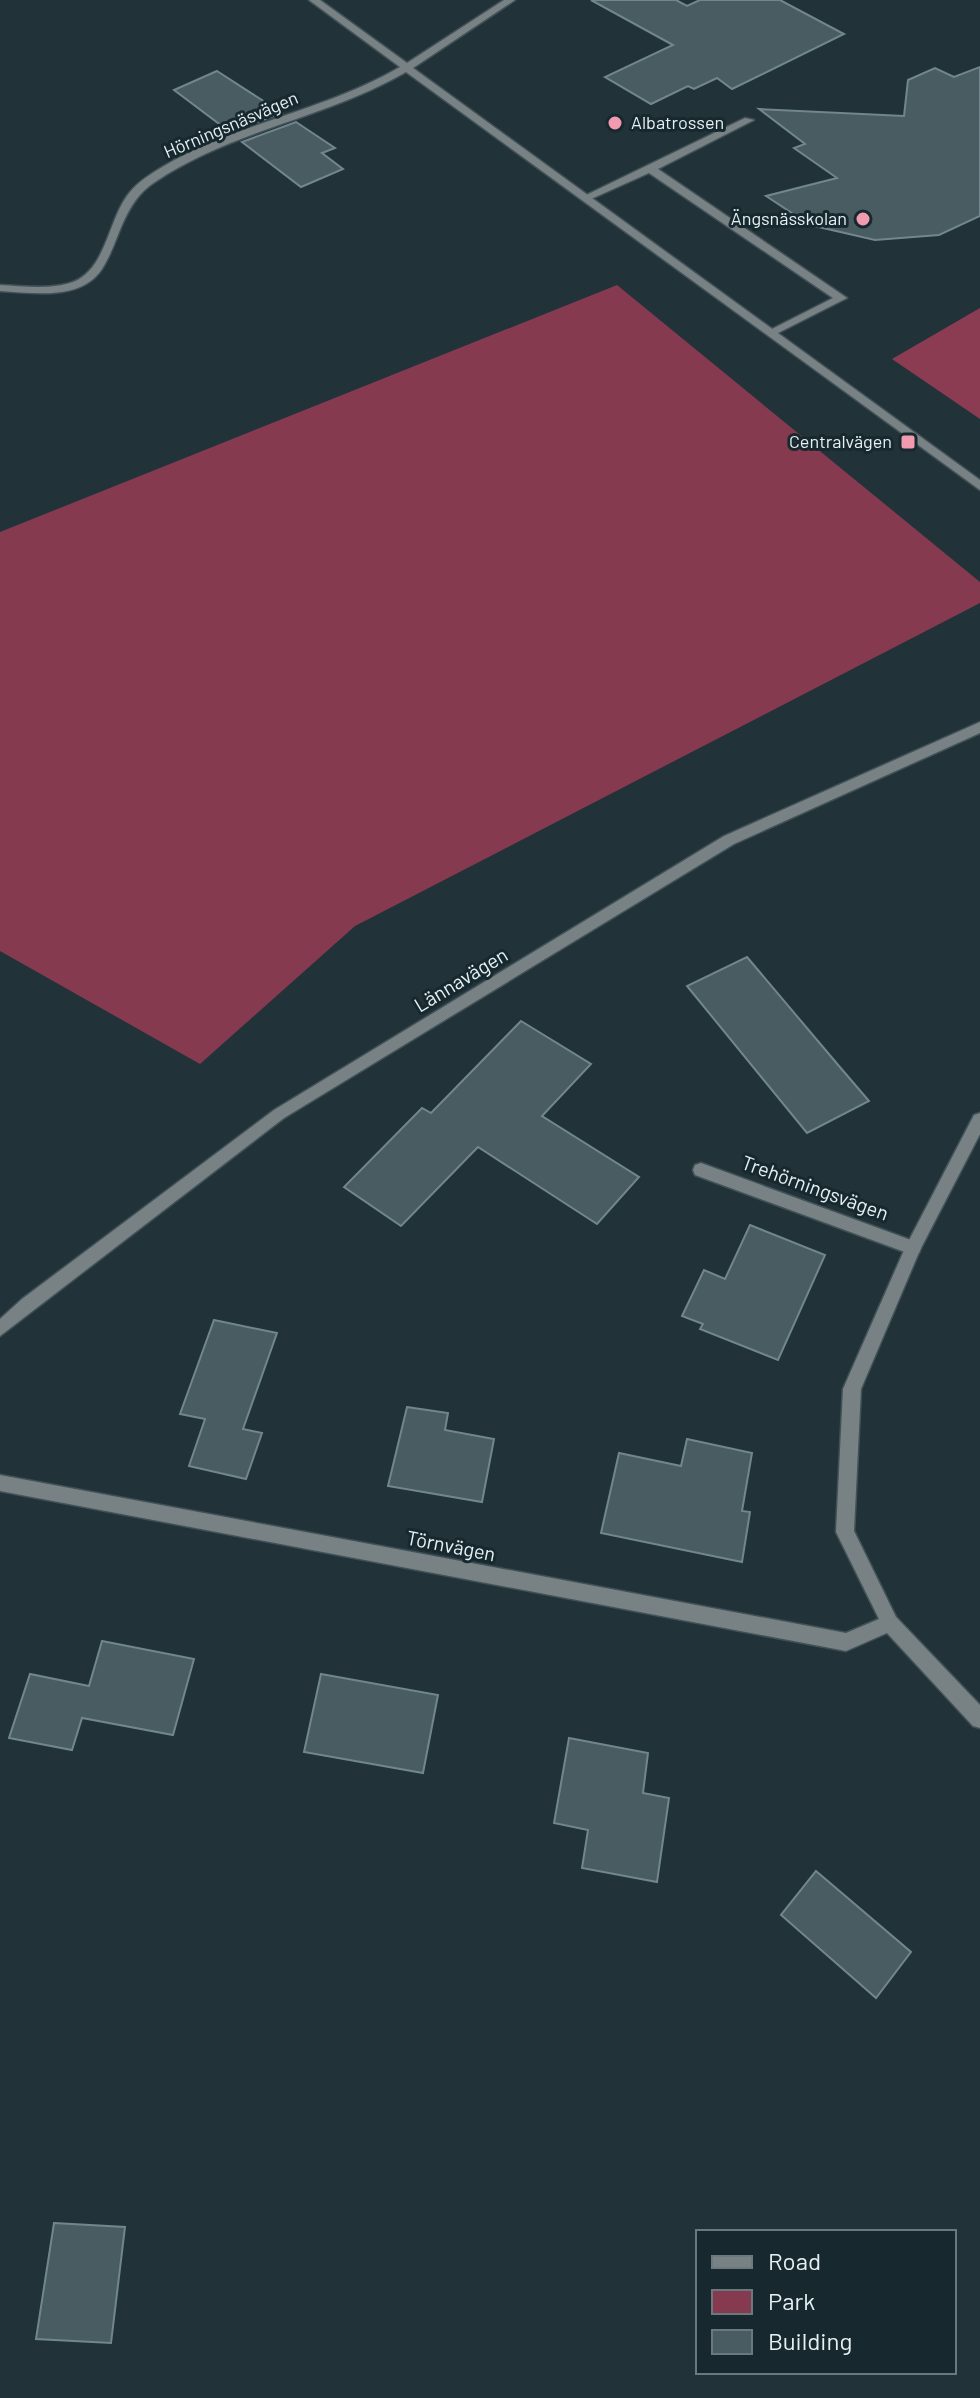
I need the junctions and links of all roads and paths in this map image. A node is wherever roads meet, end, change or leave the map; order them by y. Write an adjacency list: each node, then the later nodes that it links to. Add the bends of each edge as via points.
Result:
1 (510, 0): 3 (street, Hörningsnäsvägen)
2 (320, 1): 3 (street)
3 (406, 66): 6 (street); 7 (street, Hörningsnäsvägen, via 386,79 164,170 126,204 101,267 90,279 61,288)
4 (749, 120): 5 (street)
5 (650, 169): 6 (street); 8 (street, via 841,298)
6 (587, 197): 8 (street)
7 (0, 288)
8 (772, 333): 9 (street)
9 (980, 486)
10 (980, 727): 14 (street, Lännavägen, via 729,840 292,1106)
11 (980, 1119): 13 (street)
12 (701, 1170): 13 (street, Trehörningsvägen)
13 (913, 1248): 16 (street, via 852,1389 845,1532)
14 (0, 1329)
15 (0, 1483): 16 (street, Törnvägen, via 846,1642)
16 (890, 1623): 17 (street)
17 (980, 1719)

